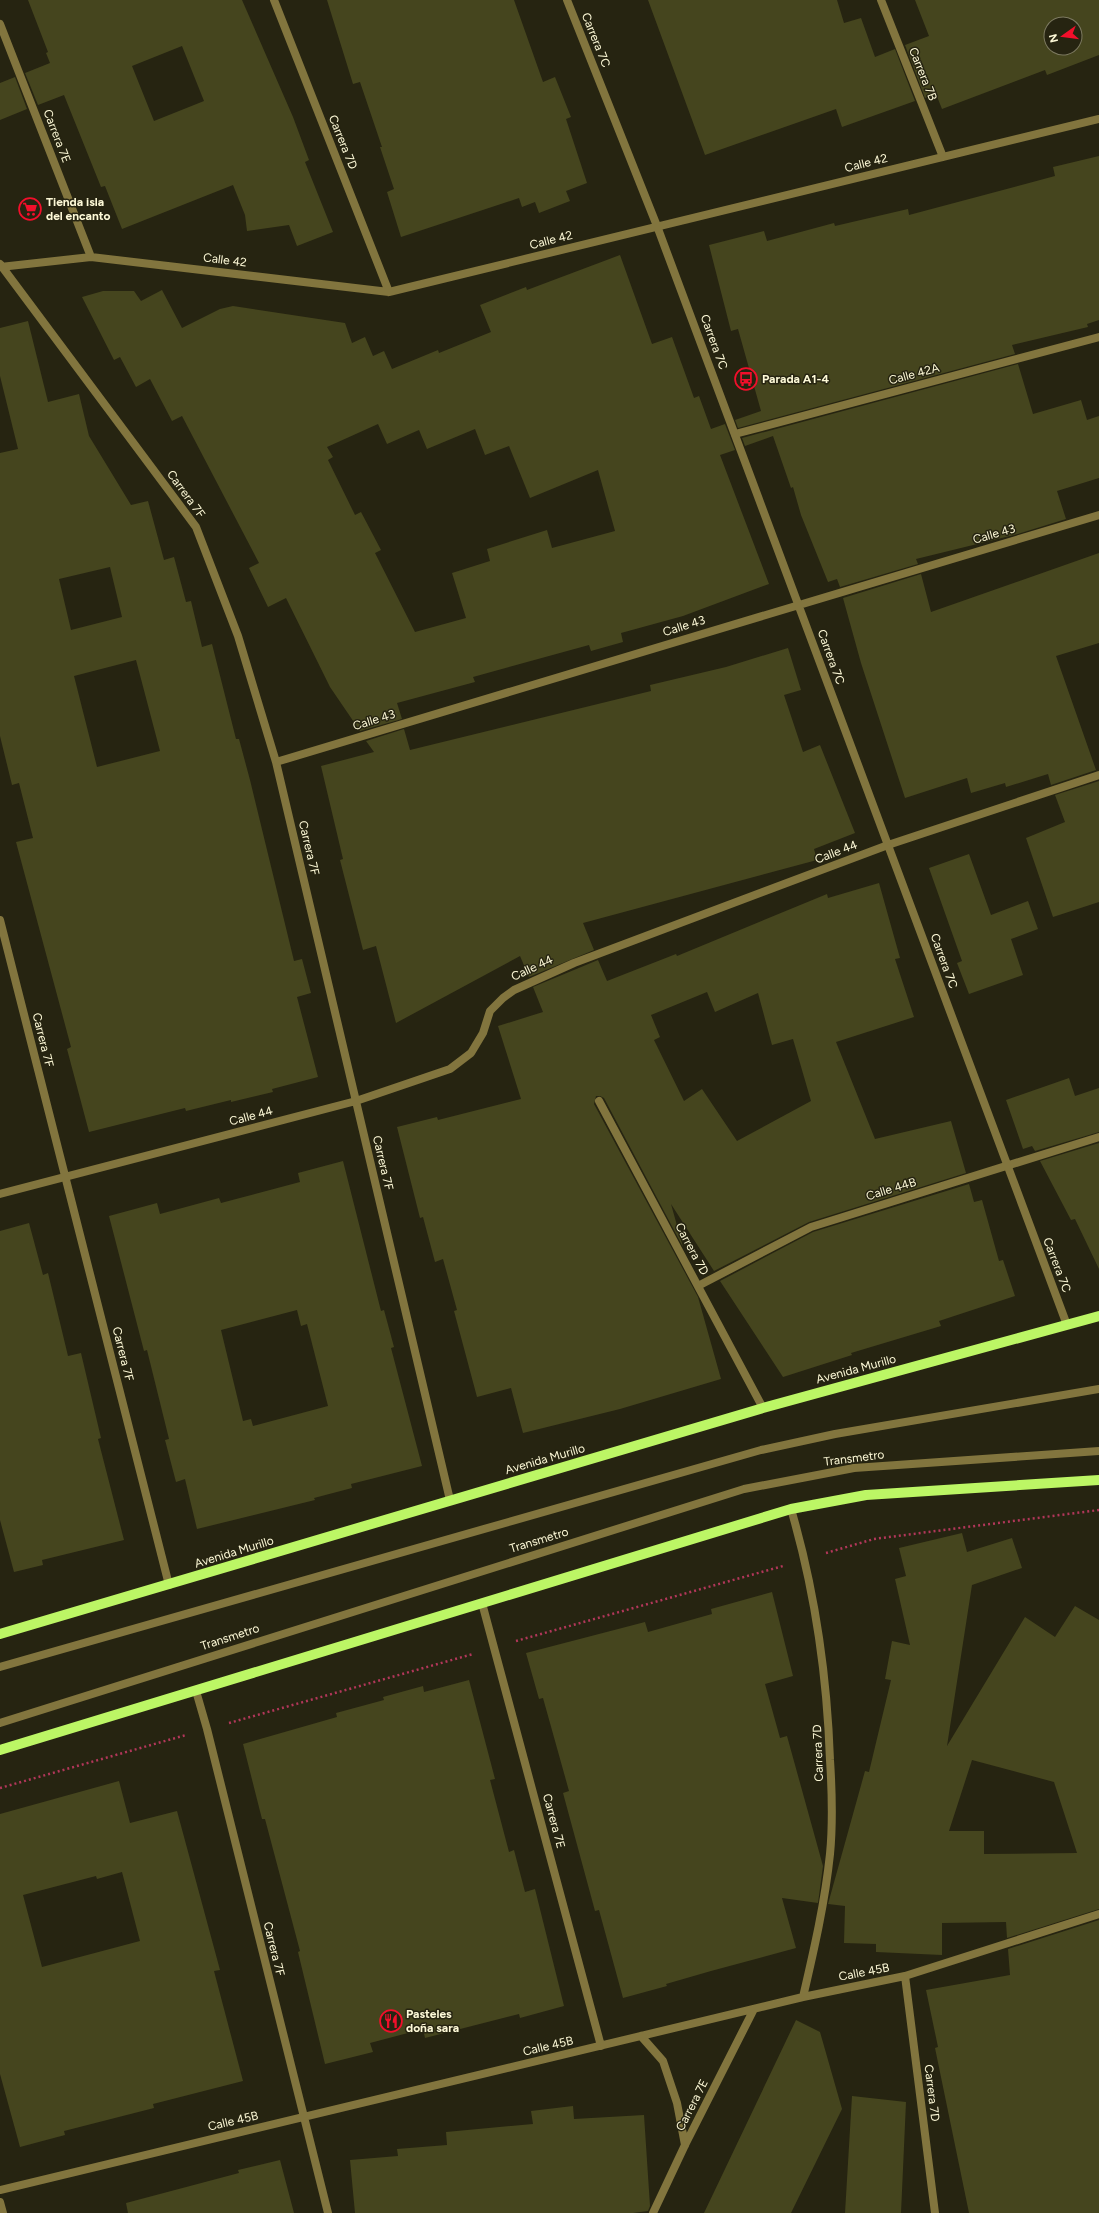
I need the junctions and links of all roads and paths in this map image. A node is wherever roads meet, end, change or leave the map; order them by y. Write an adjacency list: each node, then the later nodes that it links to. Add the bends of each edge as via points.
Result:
1 (274, 0): 10 (street, Carrera 7D)
2 (567, 0): 7 (street, Carrera 7C)
3 (880, 0): 6 (street, Carrera 7B)
4 (0, 24): 8 (street, Carrera 7E)
5 (1099, 119): 6 (street, Calle 42)
6 (943, 157): 7 (street, Calle 42)
7 (658, 226): 10 (street, Calle 42); 12 (street, Carrera 7C)
8 (91, 256): 9 (street, Calle 42); 10 (street, Calle 42)
9 (1, 266): 15 (street, Carrera 7F, via 196,527 238,636)
10 (389, 292)
11 (1099, 338): 12 (street, Calle 42A)
12 (735, 434): 14 (street, Carrera 7C)
13 (1099, 515): 14 (street, Calle 43)
14 (798, 604): 15 (street, Calle 43); 17 (street, Carrera 7C)
15 (276, 762): 19 (street, Carrera 7F)
16 (1099, 775): 17 (street, Calle 44)
17 (888, 845): 19 (street, Calle 44, via 574,963 514,990 490,1011 483,1033 471,1053 450,1069); 22 (street, Carrera 7C)
18 (0, 920): 23 (street, Carrera 7F)
19 (356, 1101): 23 (street, Calle 44); 32 (street, Carrera 7F)
20 (599, 1101): 25 (street, Carrera 7D)
21 (1099, 1137): 22 (street, Calle 44B)
22 (1007, 1166): 25 (street, Calle 44B, via 810,1227); 27 (street, Carrera 7C)
23 (65, 1177): 24 (street, Calle 44); 36 (street, Carrera 7F)
24 (0, 1194)
25 (698, 1286): 29 (street, Carrera 7D)
26 (1099, 1316): 27 (main road, Avenida Murillo)
27 (1067, 1325): 29 (main road, Avenida Murillo)
28 (1099, 1389): 40 (street, Transmetro, via 835,1434 761,1450)
29 (763, 1408): 32 (main road, Avenida Murillo)
30 (1099, 1451): 42 (street, Transmetro, via 854,1468 744,1489)
31 (1099, 1480): 33 (main road, via 866,1495)
32 (450, 1500): 36 (main road, Avenida Murillo)
33 (790, 1510): 35 (street, Carrera 7D); 37 (main road)
34 (1099, 1510): 35 (path, via 874,1539)
35 (805, 1559): 39 (path); 48 (street, Carrera 7D, via 822,1653 829,1718 832,1789 830,1853 820,1923)
36 (169, 1585): 38 (main road, Avenida Murillo)
37 (482, 1603): 39 (street, Carrera 7E); 41 (main road)
38 (0, 1634)
39 (495, 1647): 43 (path); 51 (street, Carrera 7E)
40 (0, 1667)
41 (196, 1691): 43 (street, Carrera 7F); 44 (main road)
42 (0, 1723)
43 (207, 1729): 45 (path); 52 (street, Carrera 7F)
44 (0, 1750)
45 (0, 1788)
46 (1099, 1914): 47 (street, Calle 45B)
47 (905, 1976): 48 (street, Calle 45B); 59 (street, Carrera 7D)
48 (803, 1997): 49 (street, Calle 45B)
49 (754, 2009): 50 (street, Calle 45B); 53 (street, Carrera 7E)
50 (641, 2036): 51 (street, Calle 45B); 53 (street, via 663,2061 677,2102)
51 (601, 2046): 52 (street, Calle 45B)
52 (304, 2117): 54 (street, Calle 45B); 57 (street, Carrera 7F)
53 (685, 2145): 58 (street, Carrera 7E)
54 (0, 2190)
55 (0, 2202): 56 (street)
56 (3, 2213)
57 (328, 2213)
58 (653, 2213)
59 (935, 2213)

